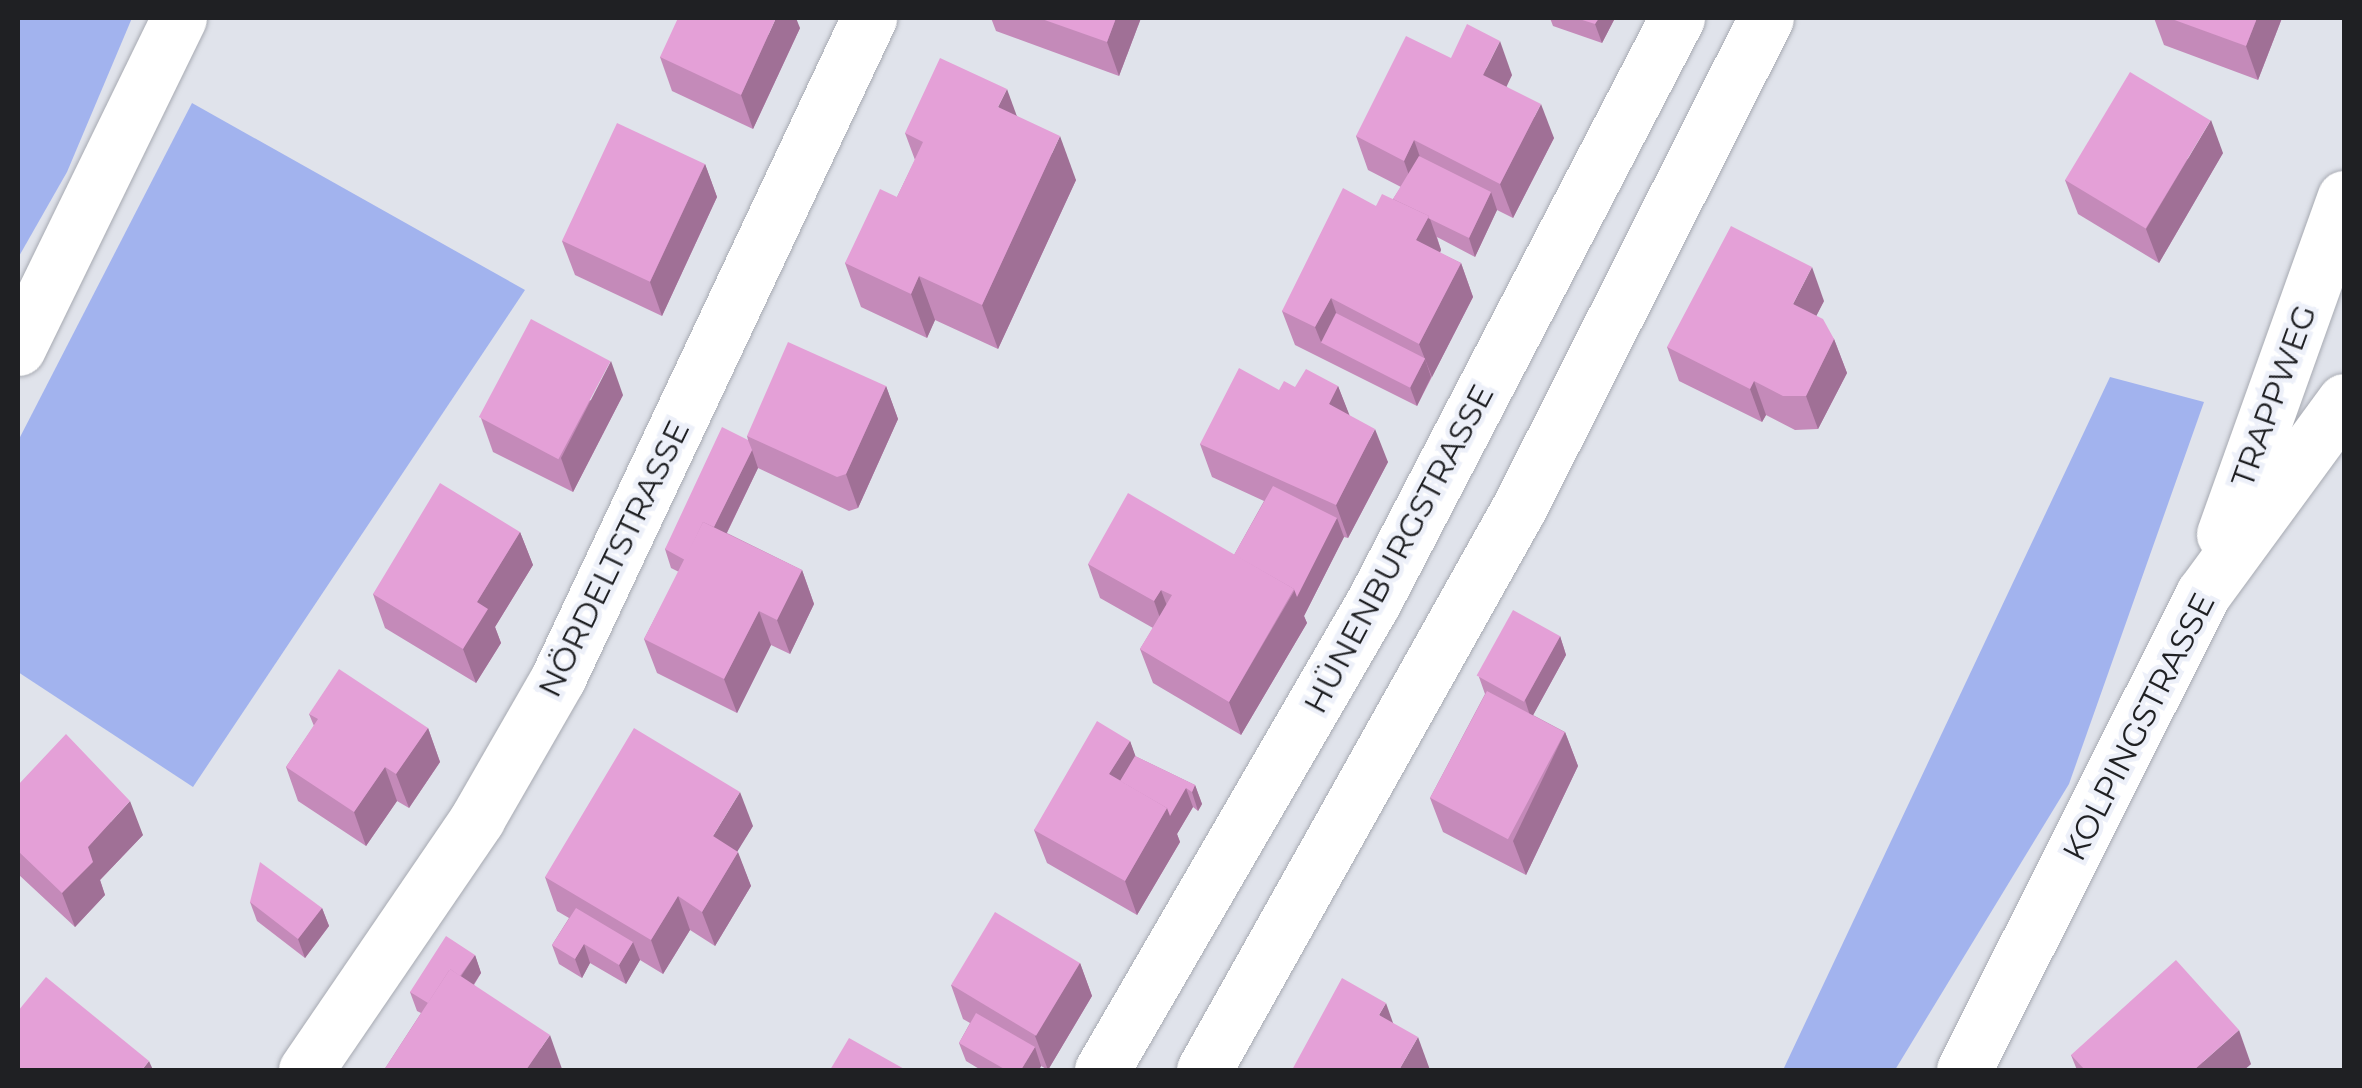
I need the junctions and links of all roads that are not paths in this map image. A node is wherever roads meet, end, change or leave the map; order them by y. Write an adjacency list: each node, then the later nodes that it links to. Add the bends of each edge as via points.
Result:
1 (179, 18): 6 (street)
2 (869, 18): 9 (street, NÖRDELTSTRASSE, via 558,678 477,819)
3 (1677, 18): 10 (street, HÜNENBURGSTRASSE, via 1374,601)
4 (1766, 18): 11 (street, via 1520,506)
5 (2344, 198): 8 (street, TRAPPWEG)
6 (18, 348)
7 (2344, 401): 8 (street, KOLPINGSTRASSE)
8 (2203, 594): 12 (street, KOLPINGSTRASSE)
9 (306, 1070)
10 (1102, 1070)
11 (1204, 1070)
12 (1964, 1070)

